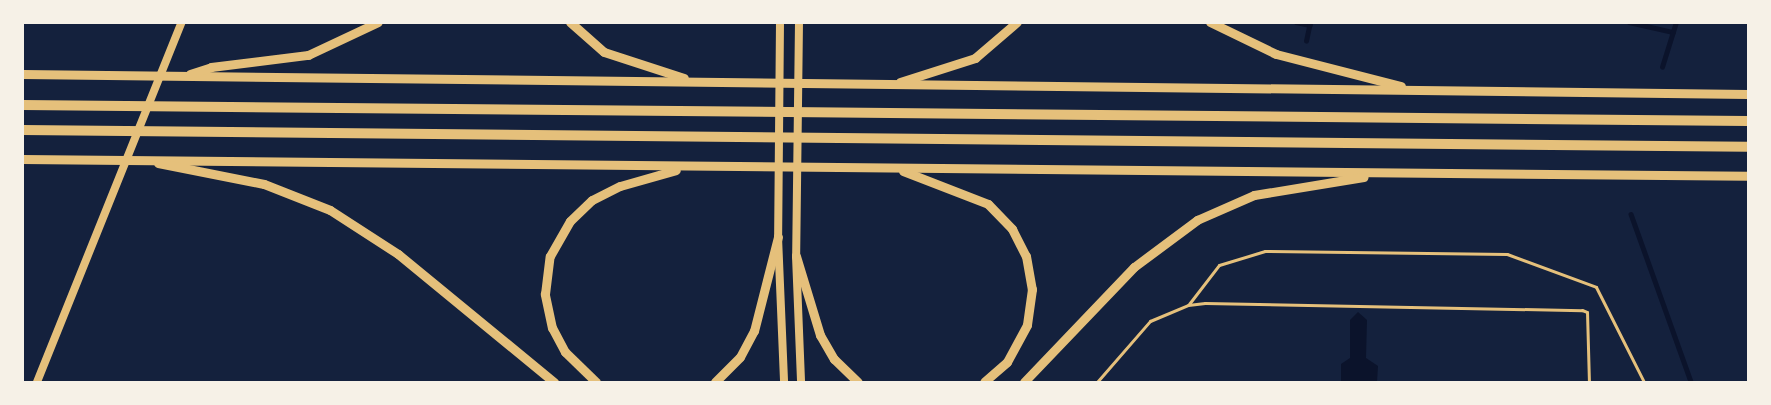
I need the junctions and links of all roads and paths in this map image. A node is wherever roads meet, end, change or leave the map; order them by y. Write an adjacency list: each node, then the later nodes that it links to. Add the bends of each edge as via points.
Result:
1 (182, 22): 27 (main road)
2 (378, 22): 9 (main road, via 308,55 211,67)
3 (570, 22): 10 (main road, via 611,56)
4 (780, 22): 24 (main road)
5 (799, 22): 25 (main road)
6 (1017, 22): 11 (main road, via 975,58)
7 (1210, 22): 12 (main road, via 1276,54 1318,68)
8 (22, 74): 9 (main road)
9 (182, 76): 10 (main road)
10 (700, 81): 11 (main road)
11 (890, 84): 12 (main road)
12 (1420, 90): 13 (main road)
13 (1748, 94)
14 (22, 105): 15 (highway)
15 (1748, 121)
16 (22, 130): 17 (highway)
17 (1748, 147)
18 (140, 158): 19 (main road); 20 (main road); 28 (main road, via 256,182 330,210 398,254)
19 (22, 159)
20 (688, 167): 21 (main road); 29 (main road, via 600,195 570,221 550,256 545,294 552,328 565,352)
21 (895, 168): 22 (main road); 34 (main road, via 956,188 988,204 1012,229 1026,256 1032,289 1027,325 1007,362)
22 (1386, 174): 23 (main road); 35 (main road, via 1276,190 1232,202 1196,220 1134,267)
23 (1748, 176)
24 (778, 237): 30 (main road, via 754,331 737,361); 31 (main road)
25 (796, 256): 32 (main road); 33 (main road, via 820,335 834,359)
26 (1188, 305): 36 (lane, via 1150,321); 37 (lane, via 1582,310 1587,312); 38 (lane, via 1219,265 1265,251 1507,254 1596,287)
27 (37, 382)
28 (554, 382)
29 (596, 382)
30 (715, 382)
31 (784, 382)
32 (801, 382)
33 (858, 382)
34 (984, 382)
35 (1024, 382)
36 (1097, 382)
37 (1589, 382)
38 (1644, 382)

